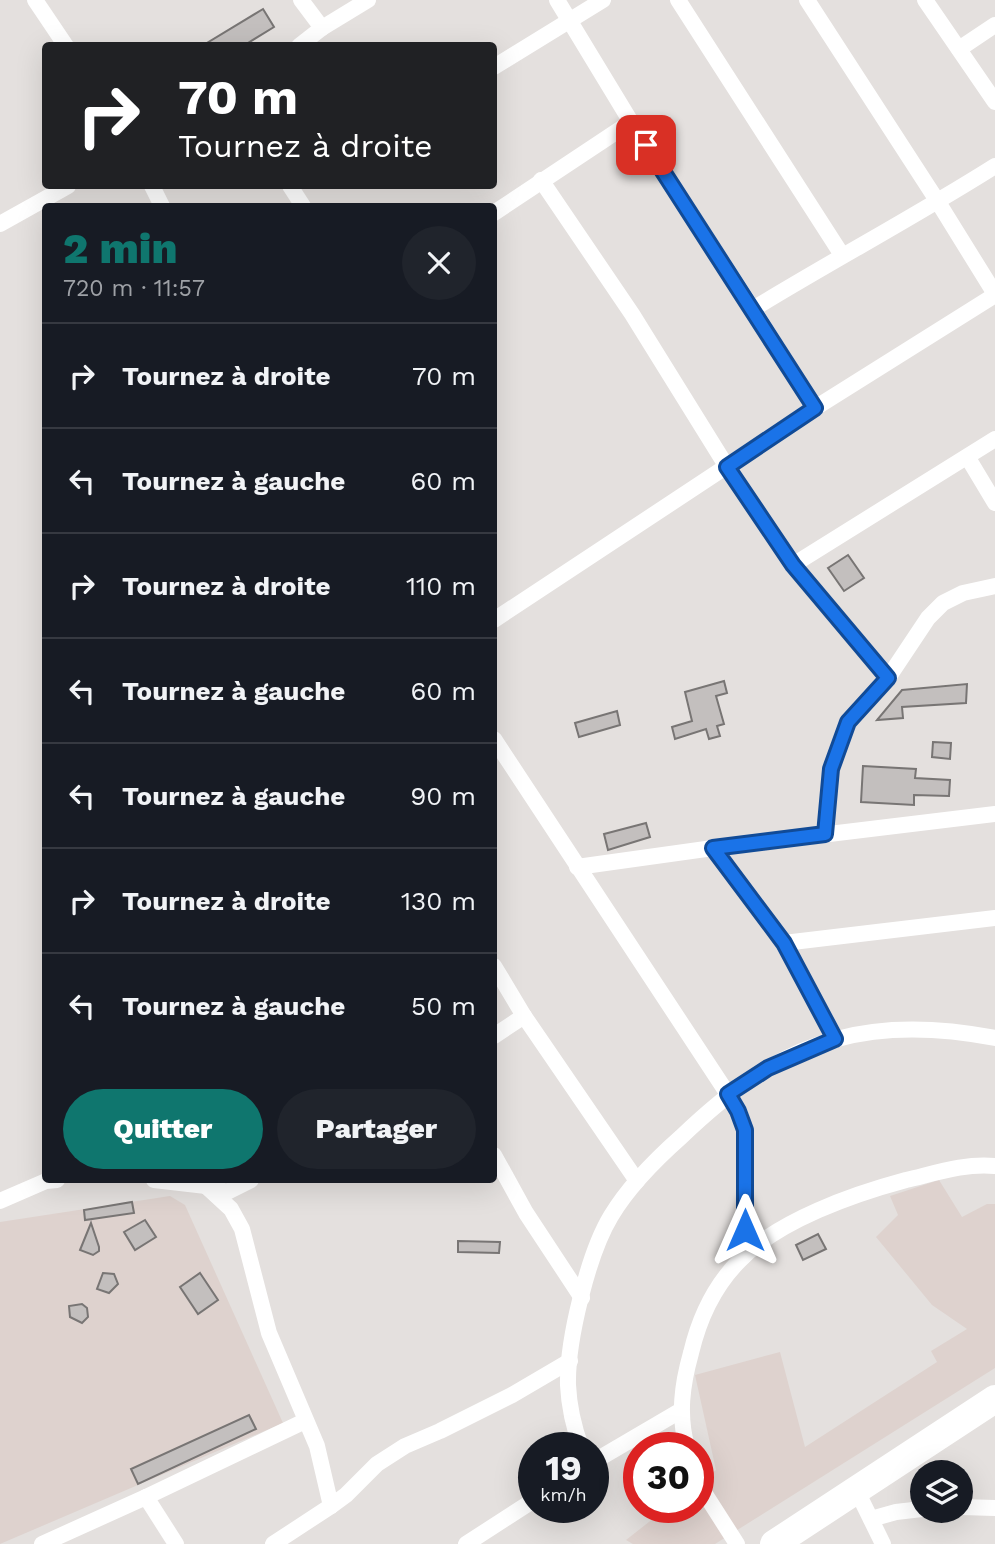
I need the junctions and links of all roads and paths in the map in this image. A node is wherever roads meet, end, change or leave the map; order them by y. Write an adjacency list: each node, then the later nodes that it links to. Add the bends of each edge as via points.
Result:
1 (35, 0): 12 (street)
2 (300, 0): 11 (street)
3 (368, 0): 11 (street)
4 (557, 0): 9 (street)
5 (603, 0): 9 (street)
6 (678, 0): 25 (street)
7 (807, 0): 21 (street)
8 (925, 0): 14 (street)
9 (570, 19): 15 (street); 17 (street)
10 (995, 25): 14 (street)
11 (322, 28): 13 (street)
12 (63, 42)
13 (304, 42)
14 (959, 49): 16 (street)
15 (497, 65)
16 (995, 102)
17 (631, 122): 19 (street); 27 (street)
18 (995, 166): 21 (street)
19 (541, 180): 23 (street); 31 (street)
20 (63, 189): 24 (street)
21 (938, 202): 25 (street); 26 (street)
22 (0, 204): 24 (street)
23 (497, 210)
24 (5, 221)
25 (842, 255): 27 (street)
26 (995, 294): 28 (street)
27 (753, 309): 28 (street)
28 (815, 408): 31 (street)
29 (995, 439): 30 (street)
30 (968, 458): 32 (street); 33 (street)
31 (727, 467): 33 (street); 35 (street)
32 (995, 503)
33 (793, 565): 36 (street)
34 (995, 586): 36 (street, via 943,603)
35 (497, 618)
36 (888, 678): 39 (street, via 848,722 831,769)
37 (498, 756): 41 (street)
38 (995, 814): 39 (street)
39 (825, 834): 40 (street)
40 (713, 848): 41 (street); 43 (street)
41 (577, 867): 49 (street)
42 (995, 918): 43 (street)
43 (784, 943): 48 (street)
44 (497, 971): 45 (street)
45 (524, 1016): 46 (street); 52 (street)
46 (497, 1034)
47 (995, 1038): 48 (street, via 926,1029)
48 (835, 1039): 49 (street, via 777,1063)
49 (728, 1094): 52 (street); 57 (street, via 745,1130)
50 (497, 1160): 58 (street)
51 (995, 1166): 57 (street, via 972,1164 848,1198 816,1211)
52 (637, 1181): 58 (street, via 604,1228)
53 (44, 1183): 56 (street)
54 (204, 1183): 55 (street, via 227,1192); 62 (street, via 242,1229 269,1333)
55 (245, 1183)
56 (0, 1201)
57 (744, 1255): 61 (street, via 720,1284 702,1319)
58 (582, 1298): 59 (street)
59 (570, 1361): 63 (street, via 568,1386); 68 (street, via 512,1395 405,1446 377,1464)
60 (995, 1399): 66 (highway)
61 (680, 1411): 64 (street); 65 (street)
62 (305, 1421): 67 (street); 68 (street, via 317,1446)
63 (575, 1432)
64 (684, 1432)
65 (609, 1453)
66 (856, 1489): 74 (street); 80 (highway)
67 (146, 1497): 75 (street); 76 (street)
68 (331, 1506): 77 (street)
69 (973, 1507): 71 (street)
70 (714, 1508): 79 (street)
71 (995, 1508)
72 (518, 1510): 78 (street)
73 (910, 1510): 74 (street)
74 (871, 1519): 81 (street)
75 (42, 1544)
76 (176, 1544)
77 (273, 1544)
78 (466, 1544)
79 (737, 1544)
80 (774, 1544)
81 (883, 1544)

